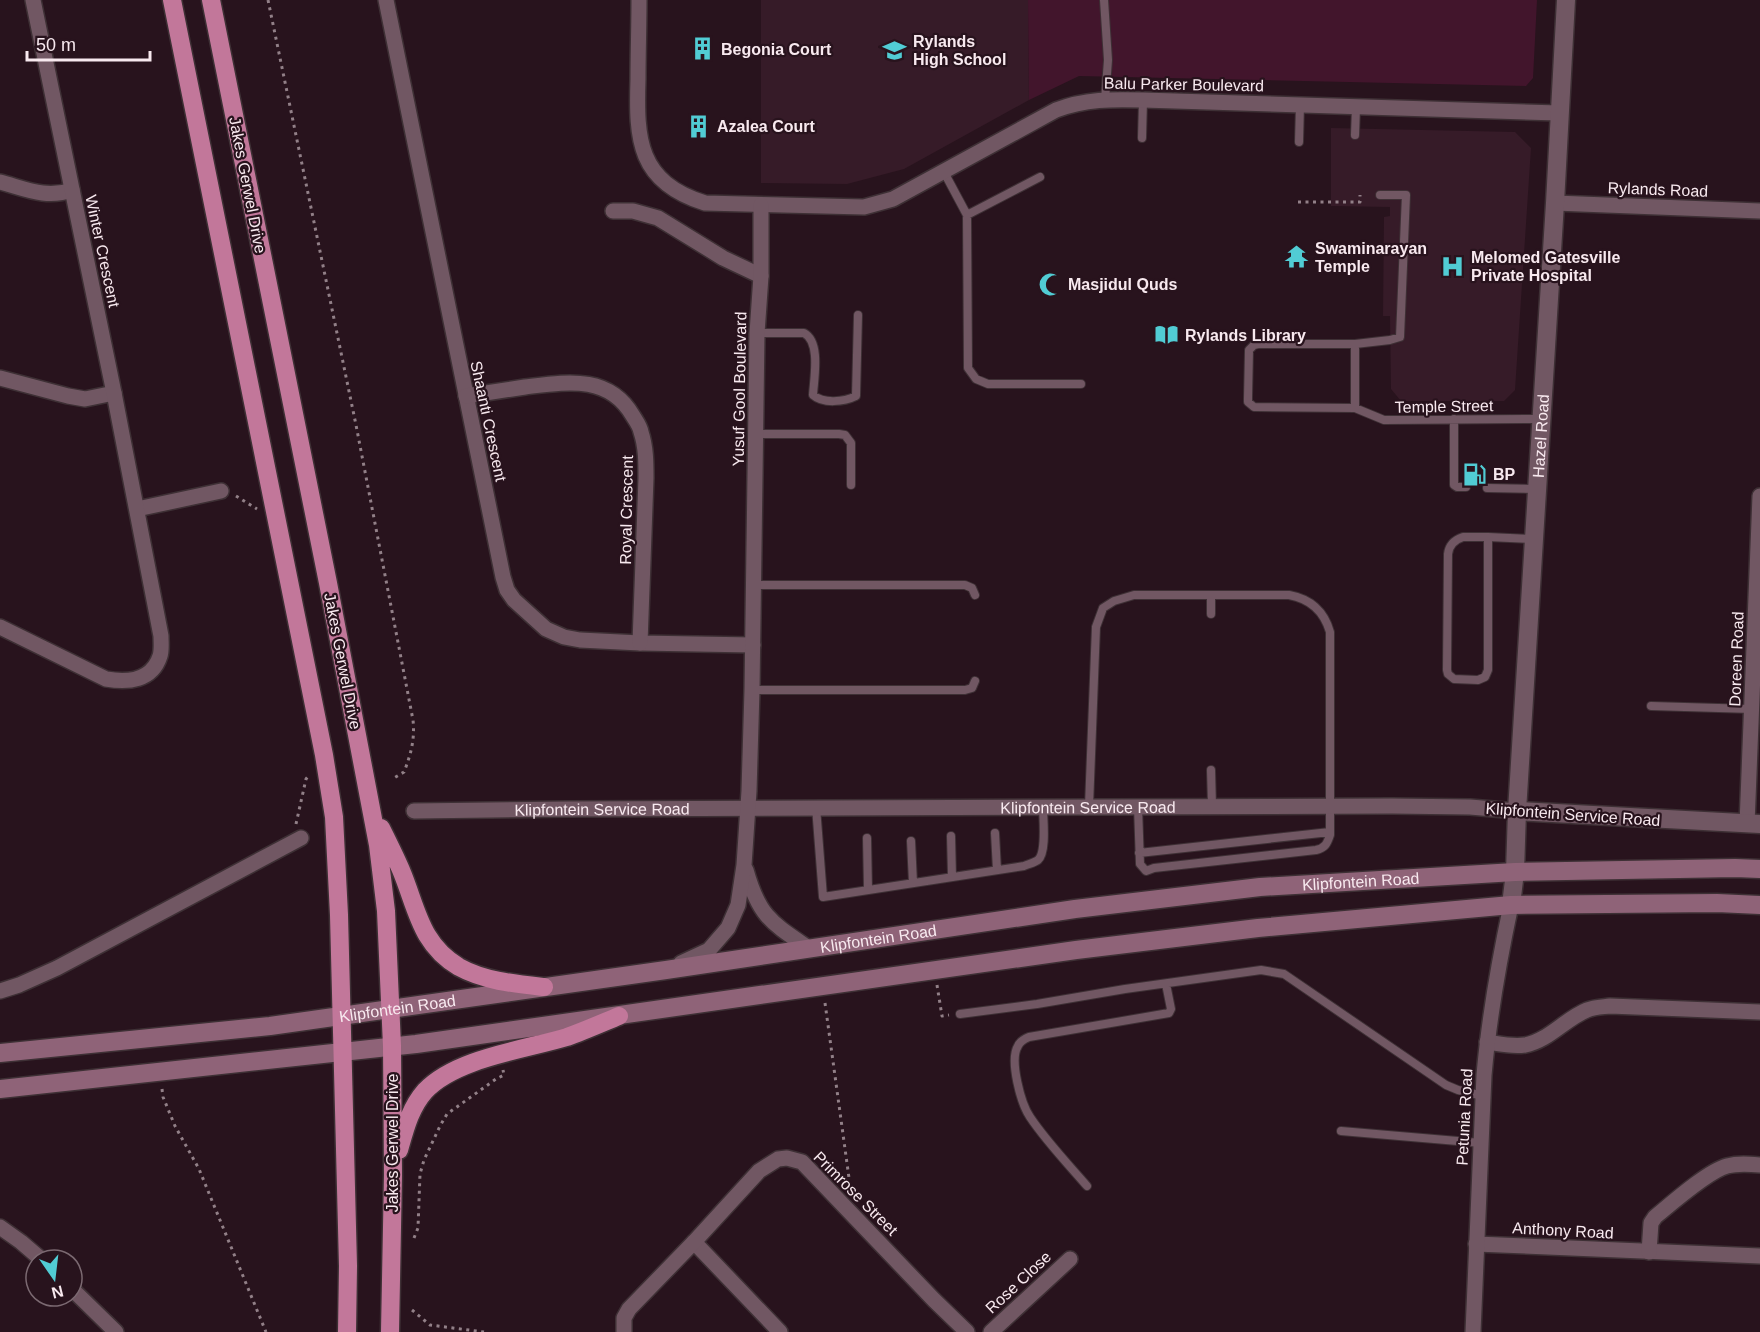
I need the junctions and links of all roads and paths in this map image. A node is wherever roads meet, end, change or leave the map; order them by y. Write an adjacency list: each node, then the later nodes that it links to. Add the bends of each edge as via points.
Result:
1 (33, 0): 20 (street, Winter Crescent)
2 (172, 0): 102 (highway, via 324,755 334,823)
3 (211, 0): 68 (highway, Jakes Gerwel Drive)
4 (268, 0): 64 (path, via 413,720 410,757 404,772)
5 (386, 0): 36 (street, Shaanti Crescent)
6 (639, 0): 25 (street, via 637,119 647,159 668,185 692,199)
7 (1104, 0): 9 (lane, via 1108,60)
8 (1566, 0): 13 (street, Hazel Road)
9 (1105, 100): 10 (street, Balu Parker Boulevard); 17 (street, Balu Parker Boulevard, via 1056,110)
10 (1143, 100): 11 (street, Balu Parker Boulevard); 15 (lane)
11 (1300, 105): 12 (street, Balu Parker Boulevard); 16 (lane)
12 (1356, 107): 13 (street, Balu Parker Boulevard); 14 (lane)
13 (1559, 113): 24 (street, Hazel Road)
14 (1355, 135)
15 (1142, 138)
16 (1299, 142)
17 (944, 172): 25 (street, Balu Parker Boulevard, via 893,199 864,207); 28 (lane)
18 (1040, 177): 28 (lane)
19 (0, 182): 20 (street, via 44,194)
20 (72, 190): 35 (street, Winter Crescent)
21 (1360, 195): 23 (path, via 1360,202)
22 (1380, 195): 32 (lane, via 1406,195 1400,337)
23 (1298, 202)
24 (1555, 203): 27 (street, Rylands Road); 39 (street, Hazel Road)
25 (760, 205): 29 (street, Yusuf Gool Boulevard)
26 (613, 211): 29 (street, via 633,211 658,218)
27 (1760, 211)
28 (967, 215): 34 (lane, via 971,374 988,384)
29 (761, 276): 31 (street, Yusuf Gool Boulevard)
30 (858, 315): 31 (lane, via 856,396 851,399 824,401 813,395 815,346 811,336)
31 (757, 333): 40 (street, Yusuf Gool Boulevard)
32 (1355, 344): 37 (lane); 37 (lane, Temple Street, via 1254,345 1248,354 1251,405)
33 (0, 378): 35 (street, via 85,399)
34 (1082, 384)
35 (114, 393): 47 (street, Winter Crescent)
36 (466, 396): 56 (street, Shaanti Crescent, via 507,590 514,600 546,629 564,637); 56 (street, Royal Crescent, via 572,382 610,390 623,401 641,430 645,451)
37 (1355, 408): 38 (lane, Temple Street, via 1384,420)
38 (1454, 419): 39 (lane, Temple Street); 42 (lane, via 1454,485)
39 (1540, 419): 44 (street, Hazel Road)
40 (755, 434): 41 (lane, via 845,435 851,443); 51 (street, Yusuf Gool Boulevard)
41 (851, 485)
42 (1466, 487)
43 (1487, 488): 44 (lane)
44 (1536, 489): 50 (street, Hazel Road)
45 (225, 492): 47 (street); 48 (path)
46 (1760, 496): 61 (street, Doreen Road)
47 (137, 509): 55 (street, Winter Crescent, via 161,636 160,655 146,676 132,681 106,679)
48 (257, 509)
49 (1488, 537): 49 (lane, via 1458,539 1449,549 1448,674 1454,679 1481,680 1487,674); 50 (lane)
50 (1533, 540): 74 (street, Hazel Road)
51 (753, 585): 52 (lane, via 966,585); 57 (street, Yusuf Gool Boulevard)
52 (975, 595)
53 (1211, 595): 54 (lane); 65 (lane, via 1134,595 1103,608 1096,627); 67 (lane, via 1289,595 1306,599 1324,616 1330,632)
54 (1211, 614)
55 (0, 627)
56 (640, 643): 57 (street, Shaanti Crescent)
57 (753, 645): 59 (street, Yusuf Gool Boulevard)
58 (975, 681): 59 (lane, via 972,688 965,690)
59 (752, 690): 72 (street, Yusuf Gool Boulevard)
60 (1651, 706): 61 (lane)
61 (1752, 709): 75 (street, Doreen Road)
62 (1211, 770): 66 (lane)
63 (310, 774): 76 (path)
64 (394, 778)
65 (1089, 806): 70 (street, Klipfontein Service Road); 71 (street, Klipfontein Service Road)
66 (1212, 806): 67 (street, Klipfontein Service Road); 71 (street, Klipfontein Service Road)
67 (1330, 806): 74 (street, Klipfontein Service Road); 77 (lane)
68 (371, 807): 96 (highway, via 402,871 419,922 436,948 473,973); 99 (highway, Jakes Gerwel Drive, via 386,911)
69 (816, 807): 70 (street, Klipfontein Service Road); 72 (street, Klipfontein Service Road); 89 (lane, via 823,897)
70 (1044, 807): 85 (lane, via 1042,854 1037,861)
71 (1138, 807): 82 (lane)
72 (748, 809): 73 (street, Klipfontein Service Road); 83 (street, Yusuf Gool Boulevard)
73 (414, 811)
74 (1517, 811): 75 (street, Klipfontein Service Road); 86 (street, Hazel Road)
75 (1754, 824)
76 (298, 831): 97 (street, via 57,968)
77 (1330, 832): 82 (lane); 82 (lane, via 1323,848 1146,871 1140,864)
78 (995, 833): 85 (lane)
79 (951, 836): 87 (lane)
80 (867, 838): 89 (lane)
81 (911, 841): 88 (lane)
82 (1139, 853)
83 (744, 865): 92 (street, Yusuf Gool Boulevard, via 763,912); 93 (street, Yusuf Gool Boulevard, via 738,904 725,933 709,950)
84 (1760, 868): 86 (main road, Klipfontein Road)
85 (997, 870): 87 (lane)
86 (1515, 872): 90 (street, Hazel Road); 92 (main road, Klipfontein Road, via 1260,887 1075,909)
87 (952, 877): 88 (lane)
88 (913, 883): 89 (lane)
89 (867, 890)
90 (1511, 905): 91 (main road); 103 (main road, via 1258,928 1076,950); 104 (street, Petunia Road)
91 (1760, 905)
92 (810, 949): 93 (main road, Klipfontein Road)
93 (666, 970): 96 (main road, Klipfontein Road)
94 (1166, 984): 101 (lane); 111 (lane, via 1261,970 1284,974 1446,1085); 116 (lane, via 1169,1013 1029,1037 1017,1046 1014,1062 1027,1112)
95 (937, 985): 101 (path, via 942,1016)
96 (544, 987): 99 (main road, Klipfontein Road)
97 (0, 991)
98 (825, 1001): 117 (path, via 849,1178)
99 (390, 1008): 102 (main road, Klipfontein Road); 105 (highway, Jakes Gerwel Drive)
100 (1760, 1012): 104 (street, via 1610,1006 1588,1010 1527,1045)
101 (960, 1014)
102 (342, 1016): 106 (highway); 107 (main road, Klipfontein Road)
103 (619, 1016): 105 (main road); 115 (highway, via 448,1074 424,1092 412,1109)
104 (1487, 1042): 111 (street, Petunia Road)
105 (392, 1046): 106 (main road); 115 (highway, Jakes Gerwel Drive)
106 (343, 1052): 110 (main road); 130 (highway)
107 (0, 1053)
108 (504, 1075): 119 (path, via 447,1114 440,1126 420,1174 418,1228)
109 (161, 1086): 129 (path)
110 (0, 1089)
111 (1483, 1096): 113 (street, Petunia Road)
112 (1341, 1131): 113 (lane)
113 (1481, 1143): 121 (street, Petunia Road)
114 (1760, 1165): 123 (street, via 1741,1164 1716,1170 1655,1217)
115 (393, 1175): 131 (highway, Jakes Gerwel Drive)
116 (1087, 1186)
117 (831, 1192): 120 (street, Primrose Street, via 802,1162 778,1159 759,1171); 135 (street, Primrose Street)
118 (0, 1227): 122 (street)
119 (414, 1238)
120 (694, 1242): 133 (street, Primrose Street, via 629,1309); 134 (street)
121 (1476, 1244): 123 (street, Anthony Road); 137 (street, Petunia Road)
122 (28, 1248)
123 (1649, 1252): 124 (street, Anthony Road)
124 (1760, 1256)
125 (1070, 1259): 136 (street, Rose Close)
126 (84, 1301): 128 (street)
127 (412, 1310): 132 (path, via 430,1325)
128 (116, 1332)
129 (266, 1332)
130 (347, 1332)
131 (390, 1332)
132 (484, 1332)
133 (624, 1332)
134 (780, 1332)
135 (967, 1332)
136 (991, 1332)
137 (1473, 1332)

